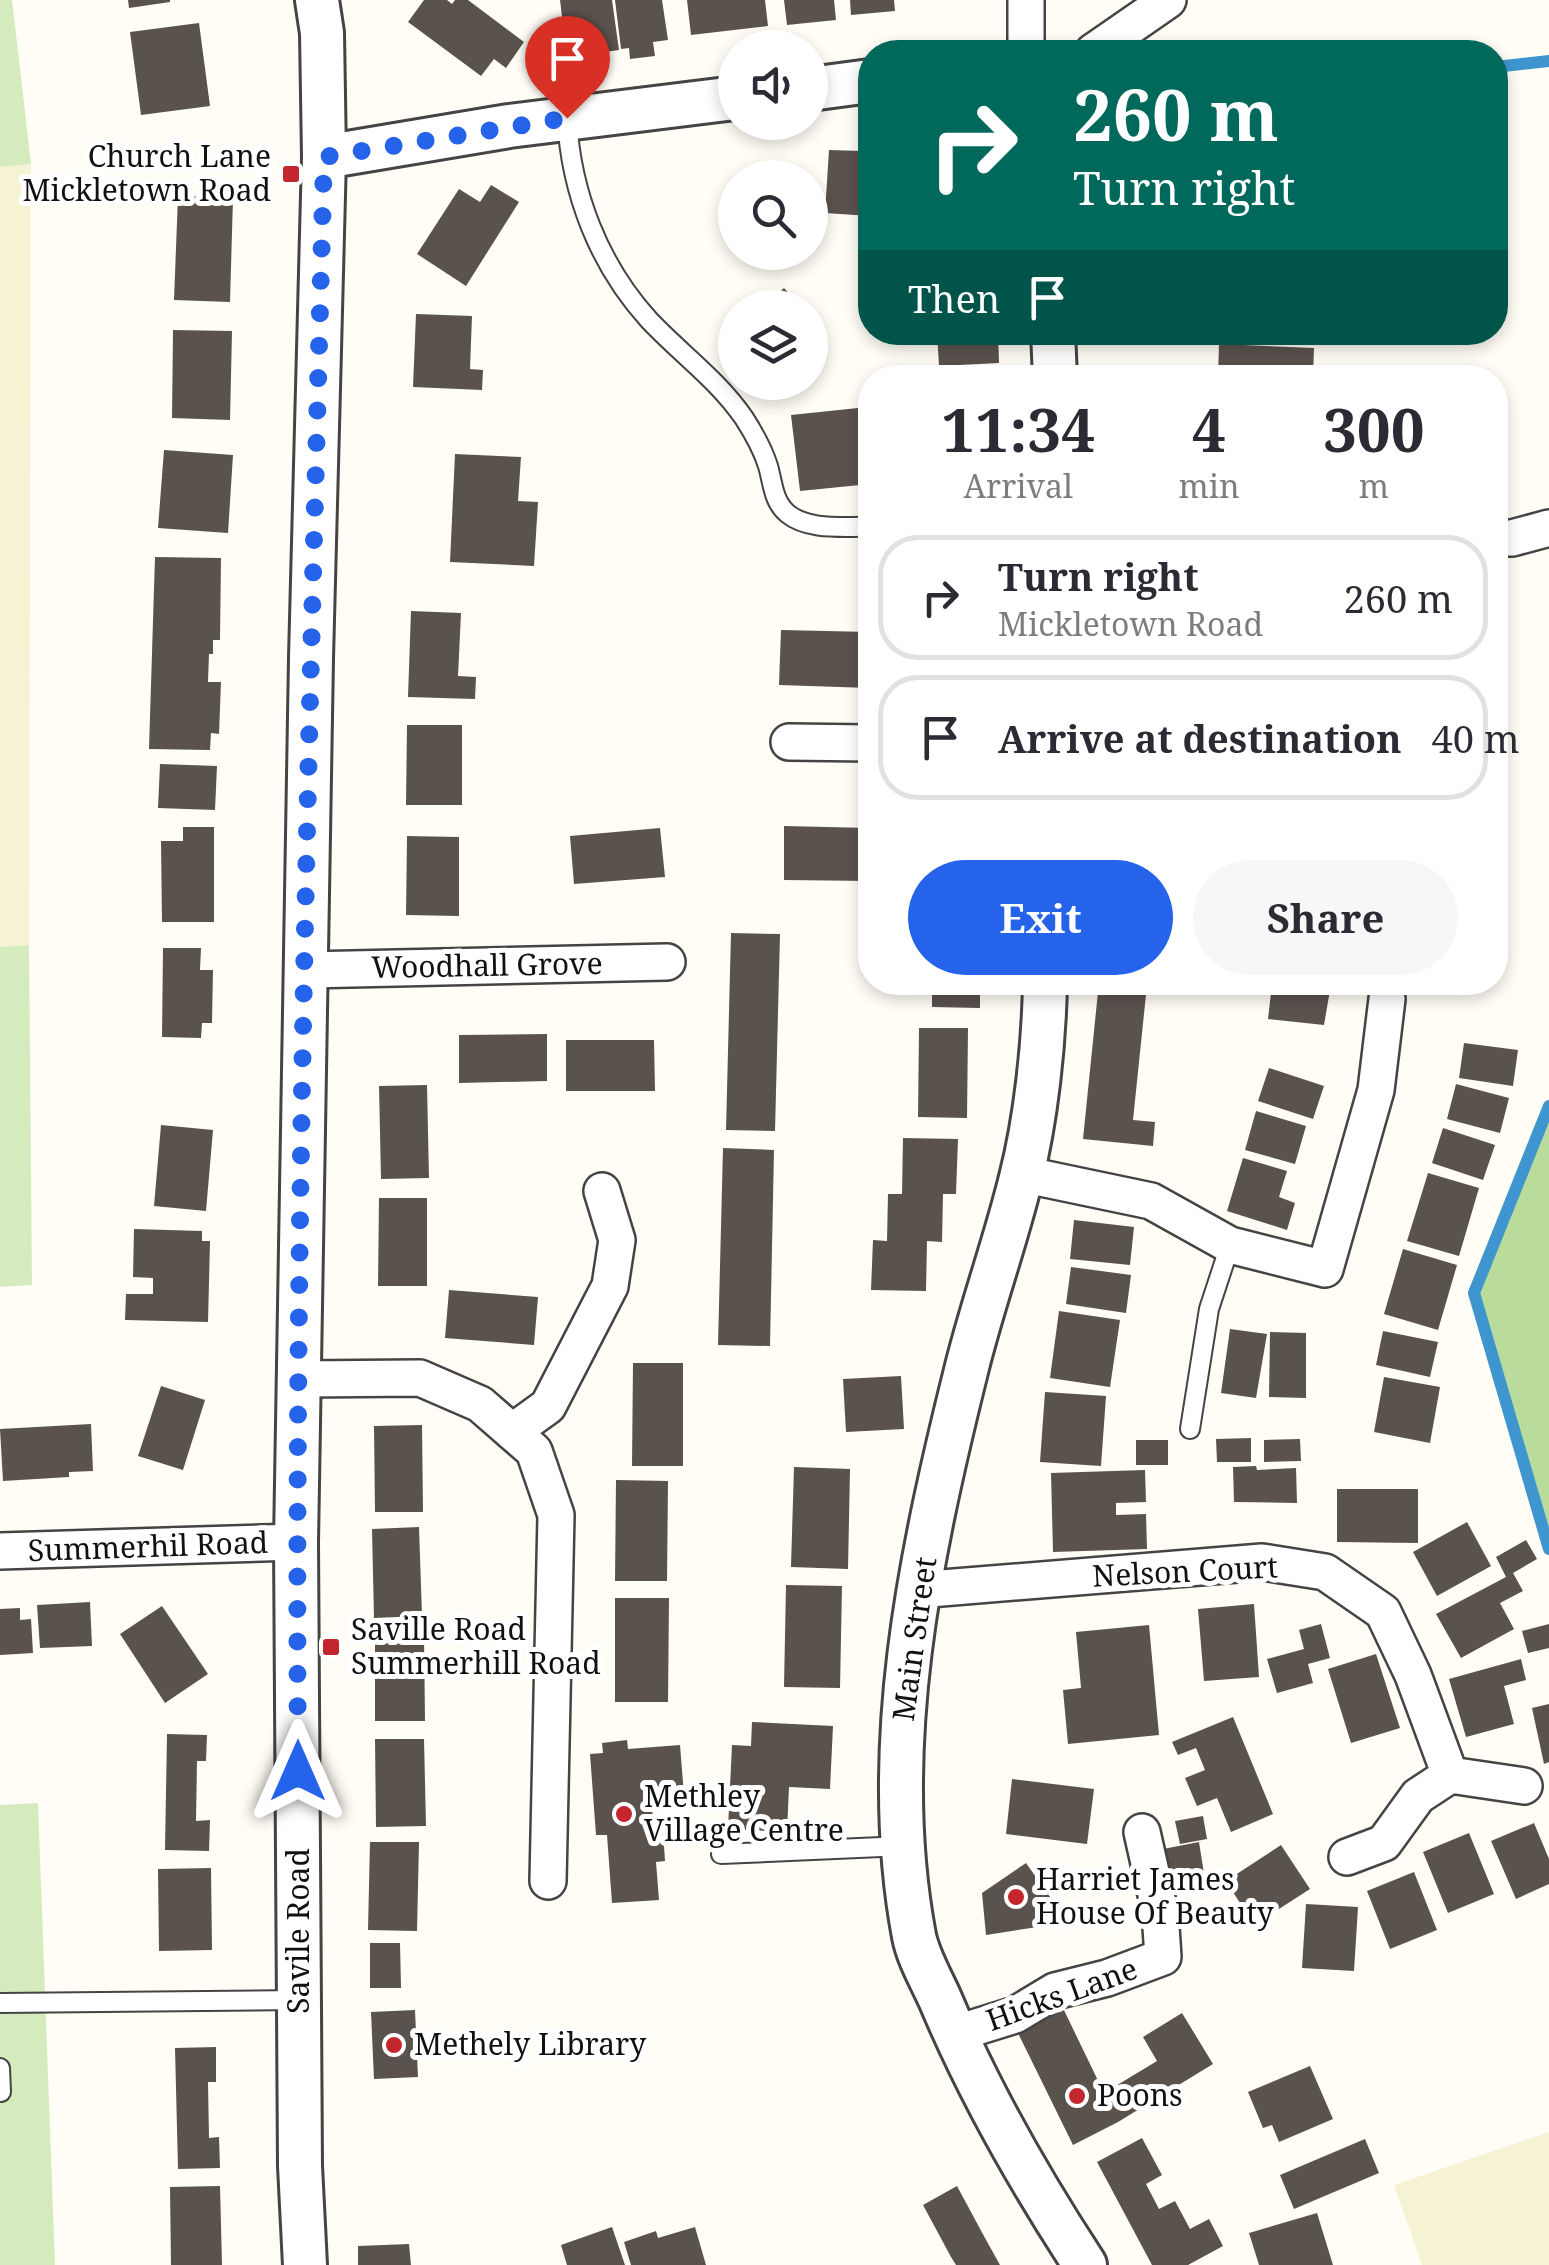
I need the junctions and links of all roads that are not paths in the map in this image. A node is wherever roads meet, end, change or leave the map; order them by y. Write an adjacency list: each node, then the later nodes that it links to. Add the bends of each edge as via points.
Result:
1 (317, 0): 10 (street, Savile Road)
2 (1026, 0): 4 (street)
3 (1168, 0): 5 (street)
4 (1026, 40)
5 (1110, 40)
6 (858, 82): 7 (street)
7 (828, 86)
8 (718, 100): 9 (street)
9 (567, 118): 10 (street); 11 (lane, via 586,219 613,272 649,320 718,383 747,422 788,514 813,525)
10 (324, 157): 17 (street, Savile Road)
11 (858, 527)
12 (1549, 528): 13 (street)
13 (1508, 538)
14 (789, 742): 15 (street)
15 (858, 743)
16 (667, 962): 17 (street, Woodhall Grove)
17 (306, 970): 23 (street, Savile Road)
18 (1044, 995): 20 (street, Main Street)
19 (1386, 999): 22 (street, via 1376,1090 1325,1268)
20 (1022, 1174): 22 (street, via 1151,1201); 28 (street, Main Street, via 965,1374)
21 (602, 1191): 25 (street, via 616,1240 610,1286 548,1406)
22 (1230, 1245): 24 (lane, via 1209,1310)
23 (299, 1379): 25 (street, via 420,1378 480,1404); 26 (street, Savile Road)
24 (1190, 1429)
25 (512, 1432): 35 (street, via 534,1451 556,1516)
26 (296, 1542): 27 (street, Summerhil Road); 36 (street, Savile Road)
27 (0, 1551)
28 (918, 1590): 29 (street, Nelson Court, via 1262,1562 1326,1572 1383,1612); 32 (street, Main Street, via 900,1759)
29 (1450, 1775): 30 (street); 34 (street, via 1418,1796 1384,1843)
30 (1524, 1786)
31 (1142, 1832): 38 (street, Hicks Lane, via 1163,1957 1055,1990 1015,2015)
32 (904, 1846): 33 (lane); 38 (street, Main Street, via 915,1940)
33 (721, 1854)
34 (1346, 1858)
35 (548, 1881)
36 (299, 2000): 37 (lane); 41 (street, Savile Road)
37 (0, 2003)
38 (954, 2034): 42 (street, Main Street, via 1041,2198)
39 (0, 2068): 40 (lane)
40 (1, 2092)
41 (306, 2265)
42 (1085, 2265)

